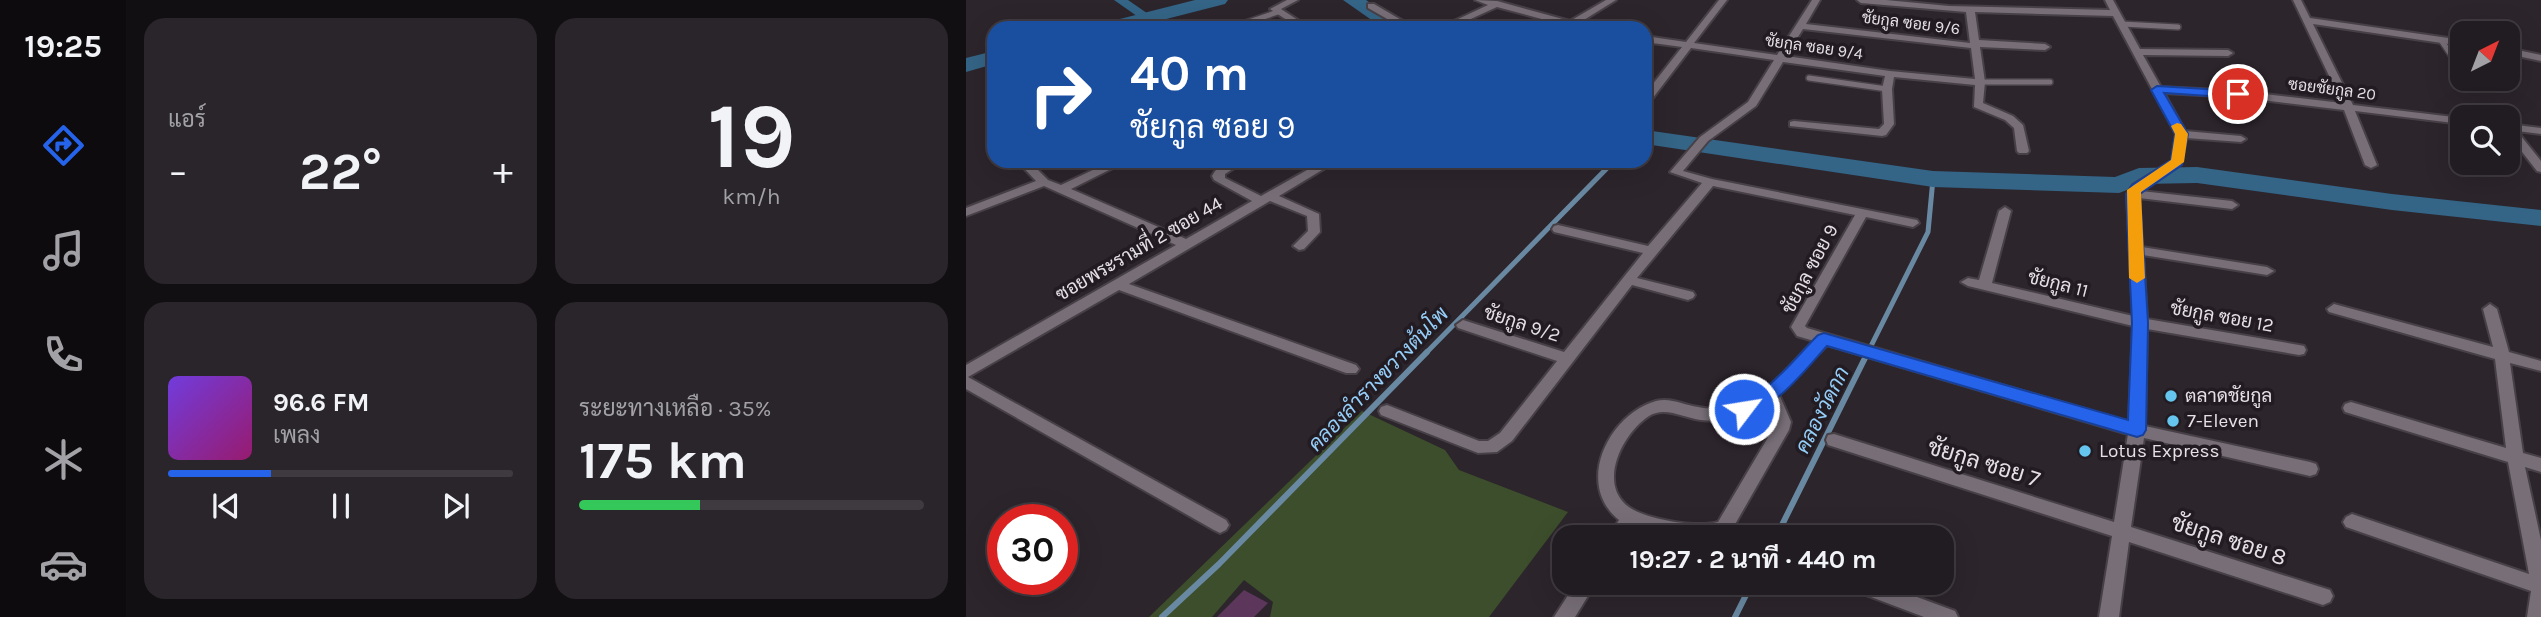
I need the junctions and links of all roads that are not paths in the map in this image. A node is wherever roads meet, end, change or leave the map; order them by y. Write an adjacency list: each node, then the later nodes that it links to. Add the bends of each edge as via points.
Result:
1 (1294, 0): 14 (street, via 1276,6)
2 (1479, 0): 11 (street)
3 (1504, 0): 11 (street)
4 (1612, 0): 22 (street)
5 (1723, 0): 30 (street)
6 (1816, 0): 24 (street, ชัยกูล ซอย 9)
7 (1861, 0): 10 (street)
8 (2109, 0): 15 (street)
9 (2297, 0): 16 (street)
10 (1949, 4): 13 (street)
11 (1494, 5): 20 (street); 21 (street)
12 (1371, 6): 19 (street)
13 (1970, 10): 15 (street); 29 (street)
14 (1278, 12): 17 (lane); 18 (street)
15 (2116, 12): 23 (street)
16 (2306, 20): 27 (street); 45 (street)
17 (1252, 21)
18 (1293, 21)
19 (1398, 21)
20 (1459, 21)
21 (1550, 21)
22 (1576, 21)
23 (2122, 24): 25 (lane); 32 (street)
24 (1800, 26): 29 (street, ชัยกูล ซอย 9/6); 36 (street, ชัยกูล ซอย 9)
25 (2178, 27)
26 (1652, 40): 30 (street, ชัยกูล ซอย 9/4)
27 (2441, 40): 28 (street); 34 (lane)
28 (2450, 41)
29 (1976, 44): 31 (street, ชัยกูล ซอย 9/6); 40 (street)
30 (1689, 45): 36 (street, ชัยกูล ซอย 9/4); 44 (street)
31 (2045, 47)
32 (2136, 52): 33 (street); 43 (street)
33 (2228, 53)
34 (2450, 53)
35 (2520, 54): 37 (street)
36 (1780, 58): 38 (street, ชัยกูล ซอย 9/4); 61 (street, ชัยกูล ซอย 9, via 1749,108 1704,139 1676,172)
37 (2541, 58)
38 (1890, 74): 40 (street, ชัยกูล ซอย 9/4); 42 (street)
39 (1810, 78): 42 (lane)
40 (1980, 82): 41 (lane); 53 (street, via 1978,105 2009,118 2018,127)
41 (2050, 82)
42 (1887, 89): 47 (street, via 1889,124 1882,133)
43 (2157, 90): 45 (street, ซอยชัยกูล 20); 50 (street)
44 (1652, 92)
45 (2348, 106): 46 (street, ซอยชัยกูล 20); 54 (street)
46 (2450, 119)
47 (1794, 124)
48 (2520, 128): 49 (street)
49 (2541, 131)
50 (2181, 134): 51 (street); 63 (street, via 2177,162)
51 (2241, 139)
52 (2520, 141): 59 (street)
53 (2023, 151)
54 (2371, 165)
55 (1030, 168): 60 (street)
56 (1106, 168): 62 (street)
57 (1227, 168): 64 (street, via 1220,172 1220,180)
58 (1319, 168): 64 (street, ซอยพระรามที่ 2 ซอย 44)
59 (2541, 169)
60 (1044, 182): 62 (street); 67 (street)
61 (1710, 182): 68 (street, ชัยกูล ซอย 9); 74 (street)
62 (1062, 189): 71 (street)
63 (2137, 189): 65 (street); 73 (street)
64 (1265, 199): 71 (street, ซอยพระรามที่ 2 ซอย 44); 72 (street, via 1313,214 1314,232)
65 (2232, 205)
66 (2005, 211): 79 (street)
67 (966, 212)
68 (1862, 213): 69 (street, ชัยกูล ซอย 9); 85 (street, ชัยกูล ซอย 9, via 1798,327)
69 (1913, 223)
70 (1558, 229): 74 (street)
71 (1185, 244): 78 (street, ซอยพระรามที่ 2 ซอย 44)
72 (1299, 246)
73 (2136, 250): 75 (street); 83 (street)
74 (1651, 251): 76 (street)
75 (2267, 271)
76 (1630, 280): 80 (street); 88 (street)
77 (1968, 282): 79 (street, ชัยกูล 11)
78 (1116, 284): 90 (street); 91 (street, ซอยพระรามที่ 2 ซอย 44)
79 (1984, 286): 83 (street, ชัยกูล 11)
80 (1688, 295)
81 (2334, 309): 87 (street)
82 (2490, 309): 87 (street)
83 (2140, 323): 86 (street, ชัยกูล ซอย 12); 96 (street)
84 (1463, 325): 88 (street, ชัยกูล 9/2)
85 (1824, 339): 93 (street); 96 (street, ชัยกูล ซอย 9)
86 (2299, 350)
87 (2502, 355): 89 (street); 98 (street)
88 (1568, 359): 95 (street, via 1506,437 1491,447 1478,447)
89 (2541, 366)
90 (1351, 369)
91 (966, 372)
92 (966, 382): 103 (street)
93 (1771, 393): 101 (street, via 1783,422 1781,430 1724,528 1699,535); 101 (street, via 1760,403 1719,415 1661,406 1636,415 1611,449 1604,474 1609,496)
94 (2351, 408): 98 (street)
95 (1387, 411)
96 (2137, 430): 100 (street, ชัยกูล ซอย 9); 105 (street)
97 (1834, 440): 105 (street, ชัยกูล ซอย 7)
98 (2515, 457): 99 (street); 106 (street)
99 (2541, 465)
100 (2310, 469)
101 (1629, 519): 104 (street)
102 (2353, 522): 106 (street)
103 (1220, 525)
104 (1625, 525)
105 (2121, 530): 109 (street, ชัยกูล ซอย 8); 112 (street)
106 (2541, 586): 113 (street)
107 (1579, 595): 110 (street)
108 (1889, 595): 111 (street)
109 (2323, 596)
110 (1564, 617)
111 (1948, 617)
112 (2109, 617)
113 (2537, 617)

